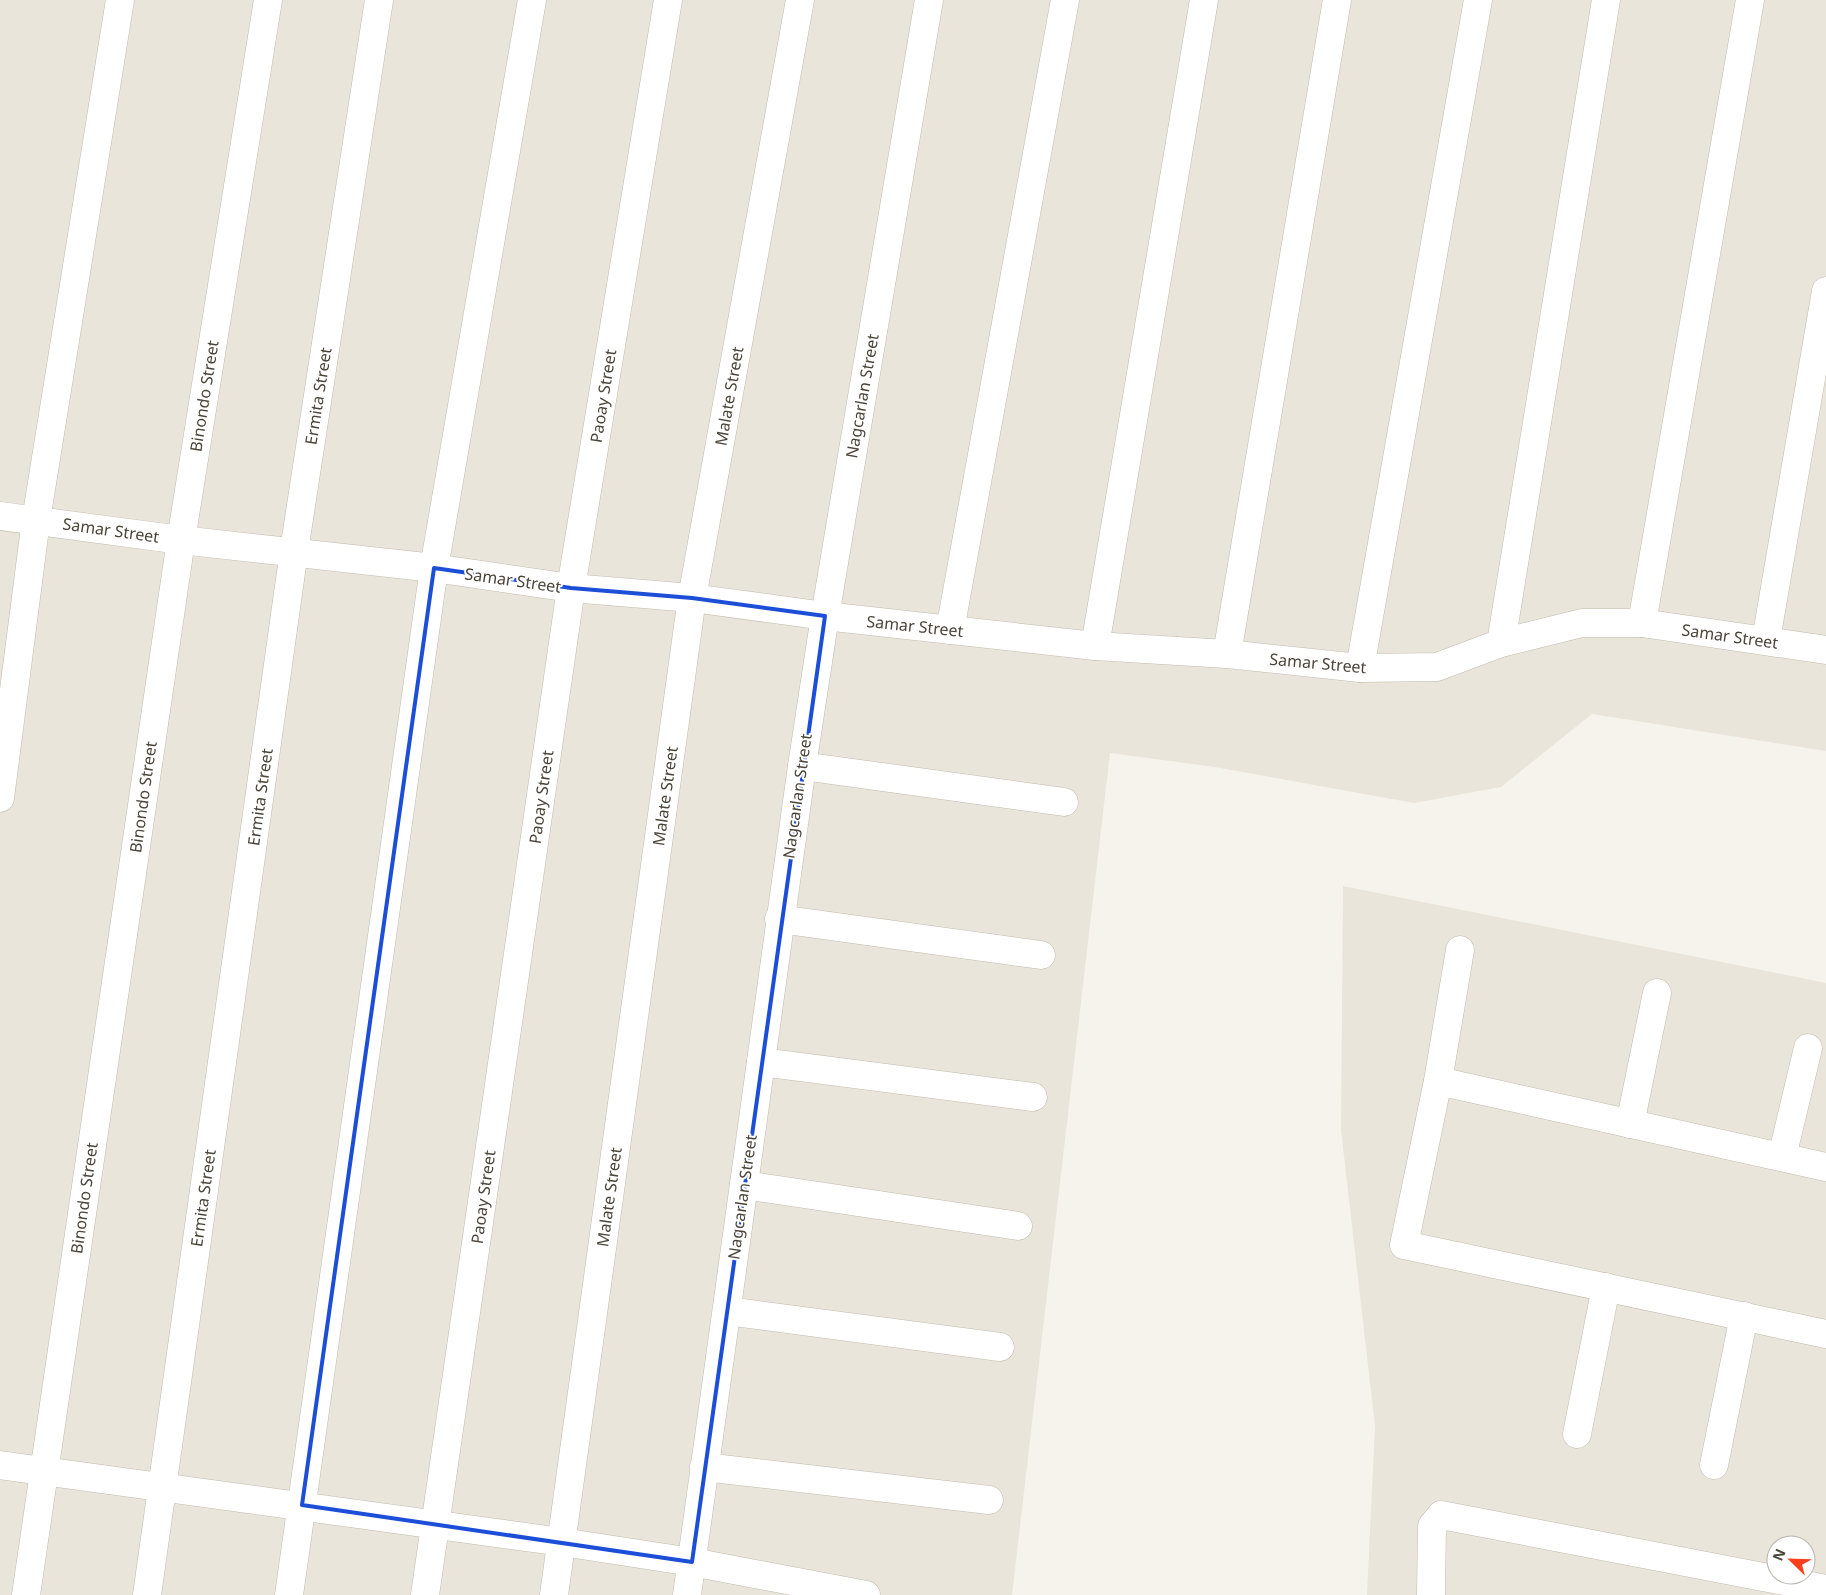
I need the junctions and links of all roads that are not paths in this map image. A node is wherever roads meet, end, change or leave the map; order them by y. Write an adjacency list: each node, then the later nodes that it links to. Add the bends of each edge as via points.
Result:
1 (120, 0): 16 (street)
2 (268, 0): 17 (street, Binondo Street)
3 (379, 0): 18 (street, Ermita Street)
4 (532, 0): 19 (street)
5 (668, 0): 20 (street, Paoay Street)
6 (800, 0): 21 (street, Malate Street)
7 (929, 0): 22 (street, Nagcarlan Street)
8 (1065, 0): 24 (street)
9 (1204, 0): 27 (street)
10 (1337, 0): 29 (street)
11 (1478, 0): 30 (street)
12 (1606, 0): 26 (street)
13 (1750, 0): 23 (street)
14 (1826, 291): 25 (street)
15 (0, 516): 16 (street, Samar Street)
16 (36, 520): 17 (street, Samar Street); 32 (street)
17 (181, 540): 18 (street, Samar Street); 56 (street, Binondo Street)
18 (294, 551): 19 (street, Samar Street); 57 (street, Ermita Street)
19 (434, 568): 20 (street, Samar Street); 59 (street)
20 (571, 588): 21 (street, Samar Street); 60 (street, Paoay Street)
21 (692, 598): 22 (street, Samar Street); 61 (street, Malate Street)
22 (825, 616): 24 (street, Samar Street); 31 (street, Nagcarlan Street)
23 (1642, 623): 25 (street, Samar Street); 26 (street, Samar Street, via 1582,623)
24 (950, 630): 27 (street, Samar Street)
25 (1766, 640): 28 (street, Samar Street)
26 (1500, 643): 30 (street, Samar Street, via 1438,667)
27 (1095, 646): 29 (street, Samar Street)
28 (1826, 650)
29 (1227, 654): 30 (street, Samar Street)
30 (1360, 668)
31 (802, 766): 33 (street); 34 (street, Nagcarlan Street)
32 (0, 798)
33 (1064, 802)
34 (779, 919): 36 (street); 39 (street, Nagcarlan Street)
35 (1460, 950): 40 (street)
36 (1041, 955)
37 (1657, 993): 42 (street)
38 (1808, 1048): 43 (street)
39 (761, 1062): 41 (street); 45 (street, Nagcarlan Street)
40 (1438, 1081): 42 (street); 47 (street, via 1404,1245)
41 (1033, 1097)
42 (1630, 1124): 43 (street)
43 (1782, 1157): 44 (street)
44 (1826, 1167)
45 (744, 1185): 46 (street); 48 (street, Nagcarlan Street)
46 (1018, 1226)
47 (1606, 1288): 49 (street); 52 (street)
48 (727, 1311): 51 (street); 55 (street, Nagcarlan Street)
49 (1744, 1316): 50 (street); 54 (street)
50 (1826, 1334)
51 (1000, 1347)
52 (1577, 1434)
53 (0, 1465): 56 (street)
54 (1714, 1465)
55 (704, 1467): 58 (street); 62 (street, Nagcarlan Street)
56 (44, 1472): 57 (street); 64 (street, Binondo Street)
57 (162, 1488): 59 (street); 65 (street, Ermita Street)
58 (989, 1500)
59 (302, 1505): 60 (street); 66 (street)
60 (435, 1523): 61 (street); 67 (street, Paoay Street)
61 (562, 1542): 62 (street); 68 (street, Malate Street)
62 (692, 1562): 69 (street, Nagcarlan Street); 70 (street)
63 (1826, 1589): 71 (street, via 1441,1515 1432,1526)
64 (26, 1595)
65 (147, 1595)
66 (289, 1595)
67 (425, 1595)
68 (554, 1595)
69 (687, 1595)
70 (866, 1595)
71 (1431, 1595)

